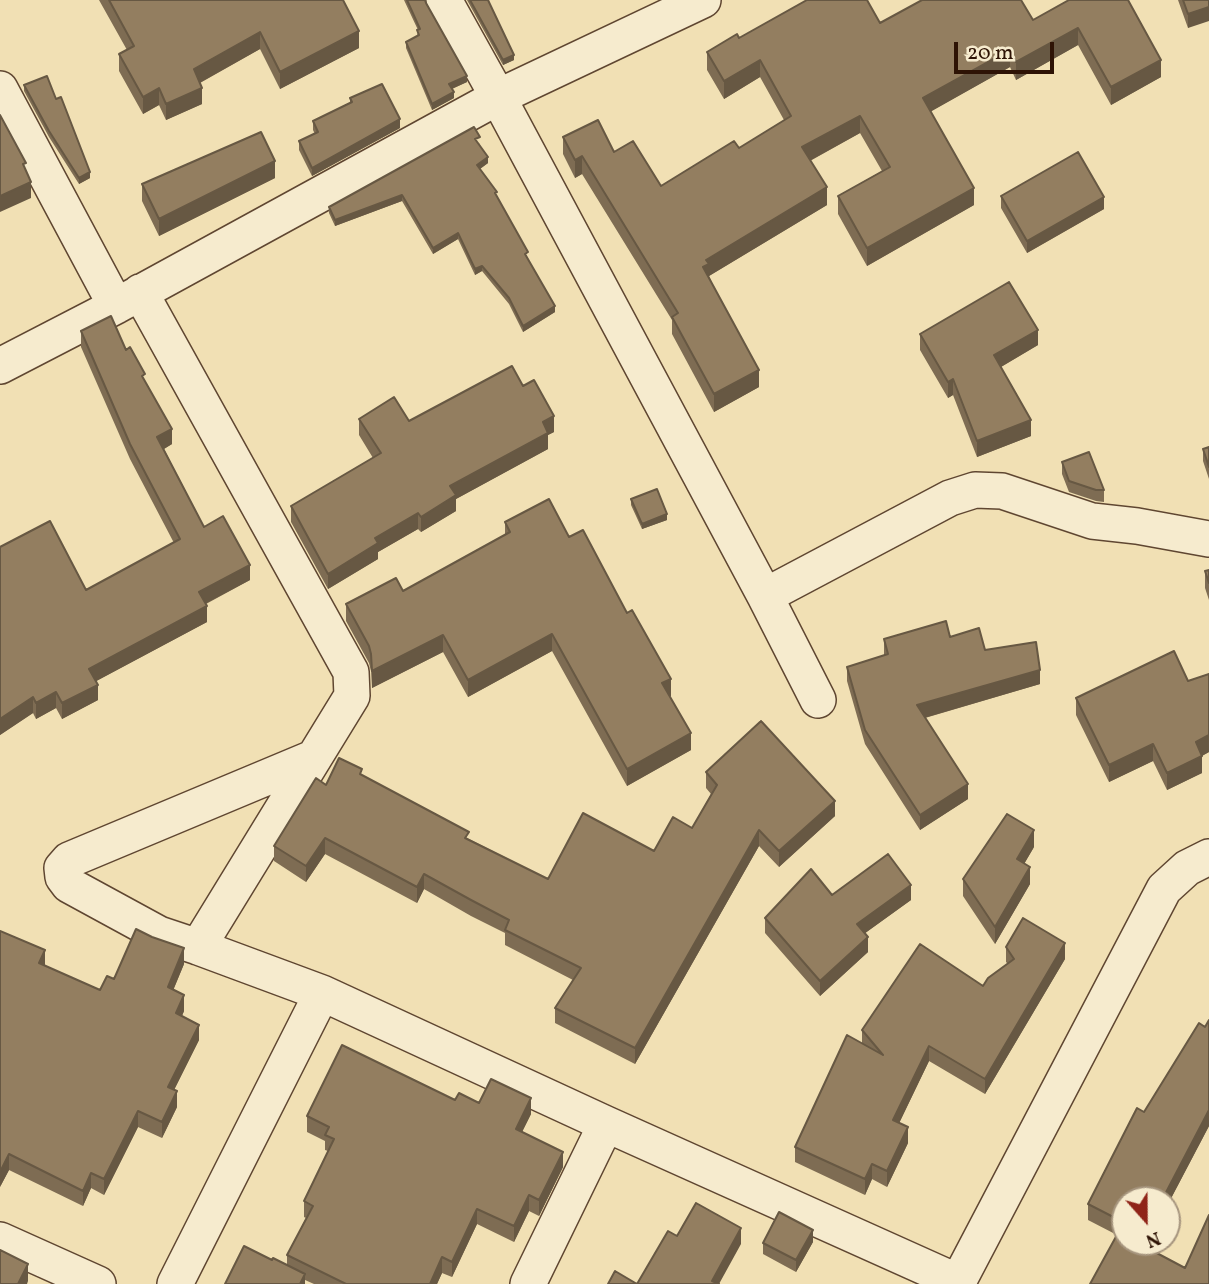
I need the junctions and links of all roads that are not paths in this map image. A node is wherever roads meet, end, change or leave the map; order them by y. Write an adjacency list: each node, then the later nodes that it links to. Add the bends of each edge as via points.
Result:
1 (444, 0): 4 (street)
2 (703, 0): 4 (street)
3 (0, 89): 5 (street)
4 (498, 97): 5 (street); 8 (street)
5 (128, 299): 6 (street); 10 (street, via 351,672 352,696)
6 (0, 366)
7 (1209, 538): 8 (street, via 1092,521 1002,491 975,490 950,498)
8 (765, 596): 9 (street)
9 (818, 700)
10 (313, 758): 12 (street); 12 (street, via 69,860 62,868 69,885 159,934)
11 (1209, 857): 16 (street, via 1186,868 1164,889)
12 (198, 947): 13 (street)
13 (322, 993): 14 (street); 18 (street)
14 (606, 1125): 16 (street); 19 (street)
15 (0, 1240): 17 (street)
16 (957, 1283)
17 (98, 1284)
18 (175, 1284)
19 (528, 1284)

